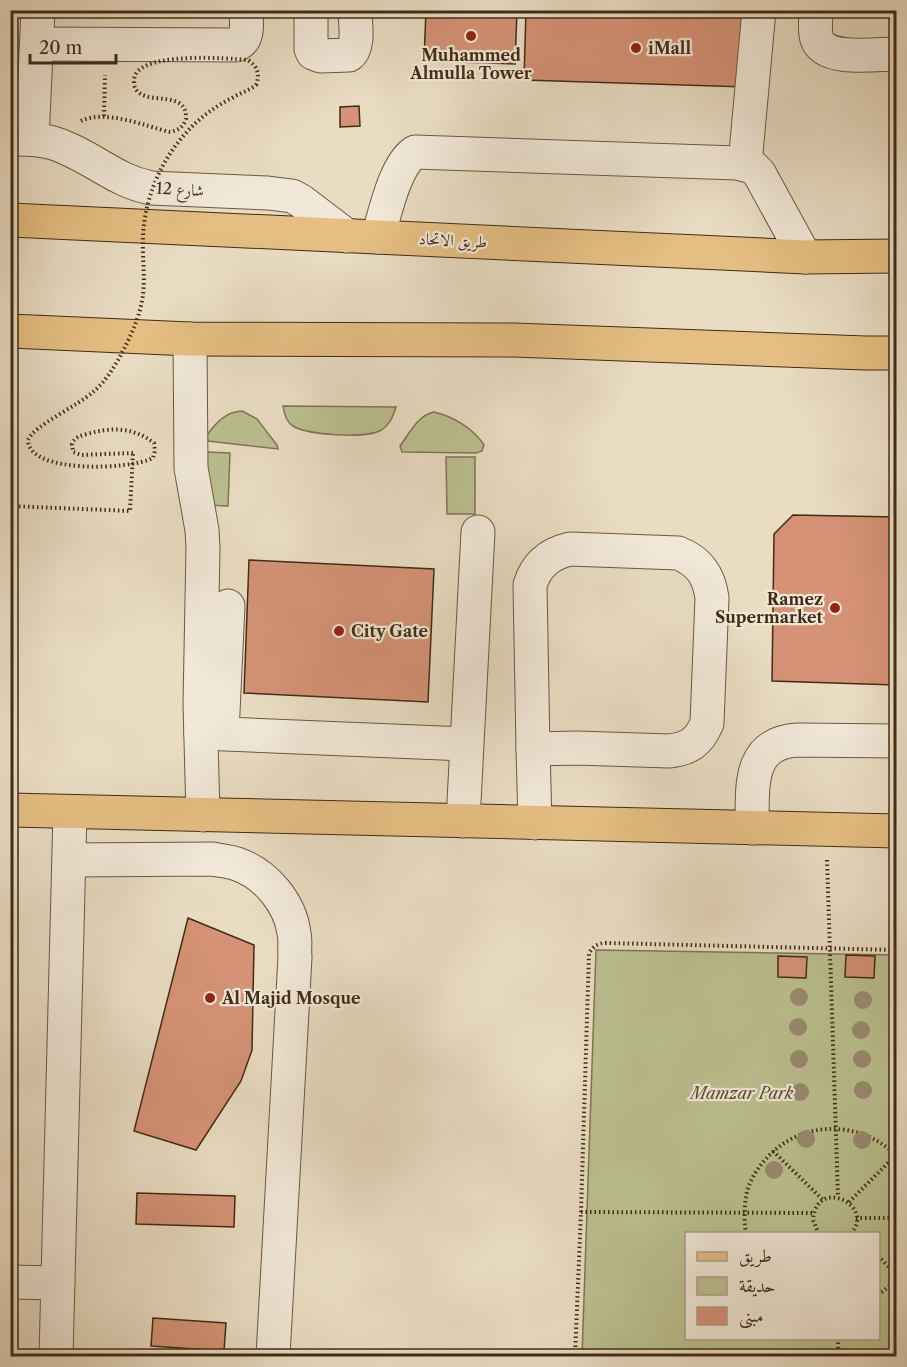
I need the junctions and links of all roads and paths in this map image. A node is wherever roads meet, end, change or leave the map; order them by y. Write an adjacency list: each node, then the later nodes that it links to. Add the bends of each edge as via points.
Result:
1 (38, 10): 7 (lane)
2 (246, 10): 8 (lane, via 245,38 236,45)
3 (311, 10): 4 (lane, via 311,50 316,56 352,53)
4 (355, 10)
5 (759, 10): 12 (lane)
6 (816, 10): 9 (lane, via 816,37 825,51)
7 (36, 44): 8 (lane); 11 (lane)
8 (105, 45): 10 (path)
9 (897, 54)
10 (104, 116): 11 (path, via 82,120); 21 (path, bridge, via 170,132 177,130 186,119 182,105 140,94 134,82 138,70 192,57 248,60 255,64 256,85 199,120 161,170 146,213 142,302 119,359 95,391 34,430 28,440 35,455 94,468 120,467 146,462 153,458 154,443 137,433 114,428 78,437 72,444 73,452 81,455 133,453 130,511)
11 (33, 141): 14 (lane, شارع 12, via 133,185 292,196)
12 (745, 164): 14 (lane, via 415,152 408,156); 16 (lane, via 759,173)
13 (10, 220): 14 (main road, طريق الاتحاد)
14 (362, 236): 16 (main road, طريق الاتحاد)
15 (897, 256): 16 (main road, طريق الاتحاد)
16 (805, 257)
17 (10, 331): 18 (main road)
18 (190, 339): 19 (main road, via 514,340); 24 (lane, via 191,468 203,539 200,705)
19 (881, 353): 20 (main road)
20 (897, 370)
21 (10, 506)
22 (478, 532): 26 (lane)
23 (228, 606): 24 (lane)
24 (211, 733): 26 (lane); 30 (lane)
25 (897, 741): 33 (lane, via 798,740 773,746 757,765)
26 (466, 744): 31 (lane)
27 (533, 749): 27 (lane, via 529,597 533,574 540,565 548,557 570,549 678,553 699,565 712,598 708,717 702,735 682,750); 32 (lane)
28 (10, 810): 29 (main road)
29 (70, 812): 30 (main road); 36 (lane)
30 (203, 815): 31 (main road)
31 (463, 821): 32 (main road)
32 (535, 823): 33 (main road)
33 (752, 828): 34 (main road)
34 (826, 830): 35 (main road); 37 (path)
35 (897, 831)
36 (70, 860): 57 (lane); 61 (lane, via 213,859 237,864 273,888 288,911 294,933 294,957)
37 (830, 948): 38 (path); 39 (path); 45 (path, via 607,943 593,947 589,953)
38 (897, 950)
39 (836, 1128): 40 (path, via 813,1130); 41 (path, via 863,1133); 42 (path)
40 (773, 1151): 43 (path); 46 (path, via 757,1169)
41 (896, 1155): 44 (path)
42 (838, 1197): 43 (path); 44 (path)
43 (823, 1200): 47 (path)
44 (849, 1202): 48 (path)
45 (582, 1212): 46 (path); 62 (path)
46 (744, 1213): 47 (path); 50 (path)
47 (813, 1213): 51 (path)
48 (856, 1218): 49 (path); 52 (path)
49 (897, 1218)
50 (746, 1232)
51 (818, 1232)
52 (853, 1232)
53 (880, 1257): 54 (path)
54 (897, 1274)
55 (897, 1281): 58 (path)
56 (10, 1282): 57 (lane)
57 (58, 1283): 60 (lane)
58 (880, 1294)
59 (838, 1340): 63 (path)
60 (56, 1356)
61 (273, 1356)
62 (575, 1356)
63 (838, 1356)

